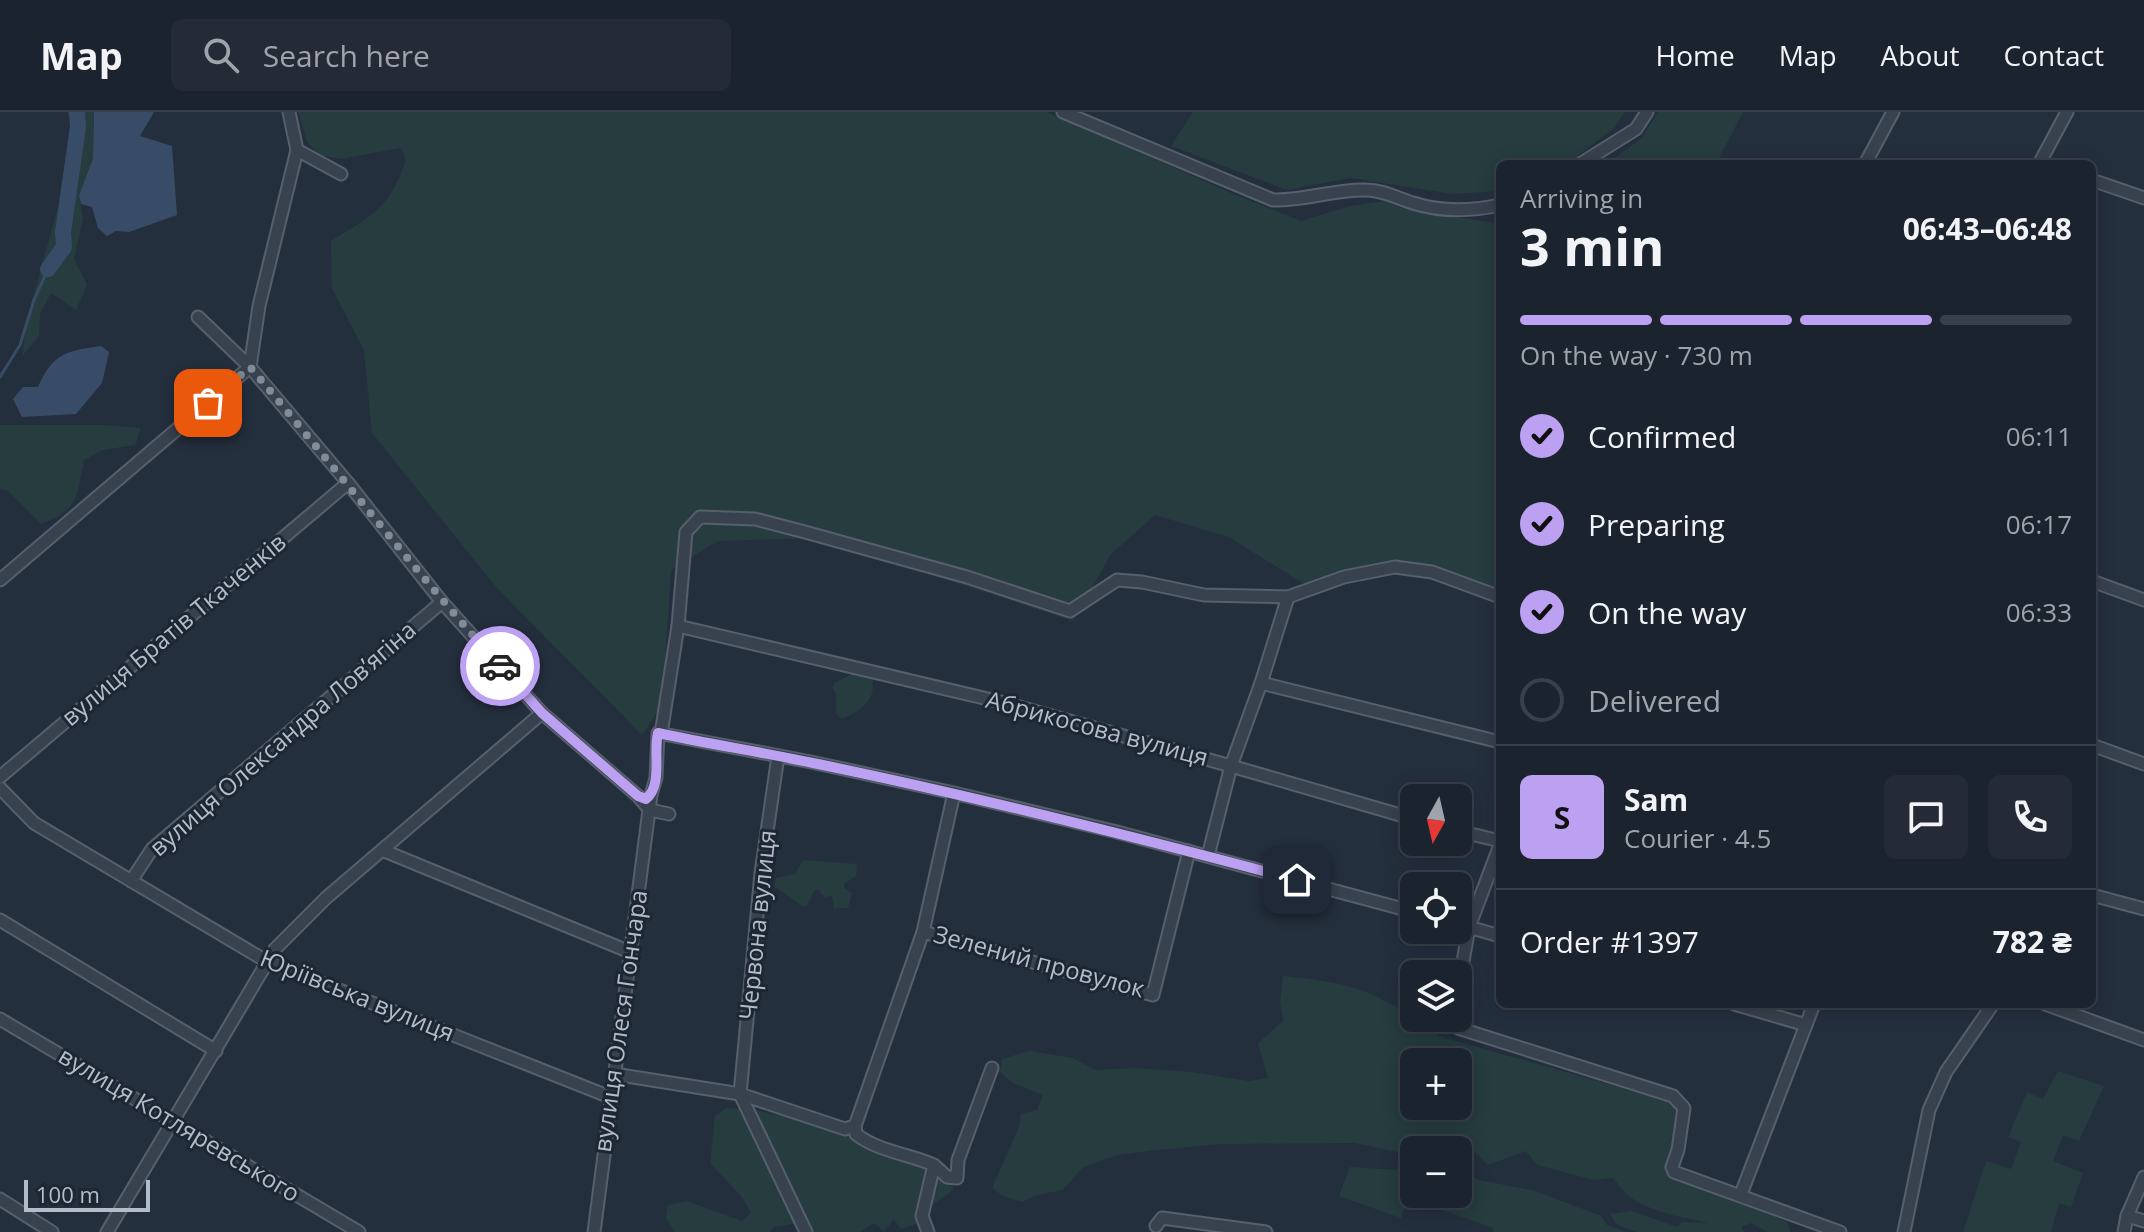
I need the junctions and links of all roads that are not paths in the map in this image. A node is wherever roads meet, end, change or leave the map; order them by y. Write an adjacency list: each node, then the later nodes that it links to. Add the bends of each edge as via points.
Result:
1 (289, 112): 6 (street)
2 (1063, 112): 13 (street, via 1273,200 1364,189 1443,209)
3 (1647, 112): 7 (street, via 1636,129)
4 (1893, 112): 8 (street)
5 (2067, 112): 9 (street)
6 (297, 150): 10 (street); 15 (street, via 259,306)
7 (1586, 160)
8 (1867, 160)
9 (2043, 160)
10 (341, 174)
11 (2096, 181): 12 (street)
12 (2144, 198)
13 (1496, 205)
14 (198, 317): 15 (street)
15 (250, 367): 16 (street); 17 (street)
16 (348, 483): 22 (street); 32 (street, вулиця Братів Ткаченків)
17 (0, 580)
18 (2096, 582): 21 (street)
19 (1496, 596): 20 (street, via 1432,572 1395,567 1344,577)
20 (1288, 597): 23 (street, вулиця Олеся Гончара, via 1204,595 1117,580 1070,611 755,519 700,517 686,532); 24 (street, Абрикосова вулиця)
21 (2144, 600)
22 (442, 602): 25 (street); 46 (street, вулиця Олександра Ловʼягіна, via 152,849)
23 (678, 626): 26 (street, вулиця Олеся Гончара); 31 (street, Абрикосова вулиця, via 1005,703)
24 (1261, 683): 27 (street); 31 (street, Абрикосова вулиця)
25 (542, 713): 36 (street); 42 (street)
26 (661, 734): 29 (street); 35 (street, вулиця Олеся Гончара)
27 (1496, 741)
28 (2096, 746): 30 (street)
29 (778, 756): 34 (street); 68 (street, Червона вулиця)
30 (2144, 764)
31 (1231, 766): 39 (street); 45 (street)
32 (0, 777)
33 (0, 788): 46 (street, Юріївська вулиця, via 34,823)
34 (954, 793): 43 (street); 53 (street)
35 (651, 795): 36 (street); 37 (street, вулиця Олеся Гончара)
36 (638, 796): 37 (street)
37 (650, 810): 38 (street); 55 (street, вулиця Олеся Гончара)
38 (669, 814)
39 (1400, 815)
40 (1472, 835): 41 (street)
41 (1496, 842)
42 (382, 850): 55 (street); 56 (street, via 326,898)
43 (1189, 851): 45 (street); 53 (street, Зелений провулок, via 1153,995)
44 (1496, 852): 48 (street)
45 (1208, 856): 49 (street)
46 (131, 881): 56 (street, Юріївська вулиця)
47 (2096, 896): 50 (street)
48 (1472, 907)
49 (1400, 908)
50 (2144, 909)
51 (0, 920): 65 (street)
52 (1472, 927): 54 (street)
53 (923, 932): 71 (street)
54 (1496, 935)
55 (630, 952): 67 (street, вулиця Олеся Гончара)
56 (266, 961): 65 (street); 69 (street, Юріївська вулиця)
57 (1748, 1008): 62 (street)
58 (1812, 1008): 62 (street)
59 (1990, 1008): 87 (street, via 1946,1072 1929,1110)
60 (2056, 1008): 64 (street)
61 (0, 1019): 70 (street, вулиця Котляревського)
62 (1806, 1025): 74 (street)
63 (1471, 1032): 74 (street, via 1673,1096 1684,1108 1674,1172)
64 (2144, 1040)
65 (216, 1051): 70 (street)
66 (992, 1068): 72 (street, via 958,1160 957,1178 947,1177)
67 (614, 1074): 68 (street); 69 (street, вулиця Олеся Гончара)
68 (740, 1094): 71 (street, via 845,1129); 83 (street)
69 (610, 1097): 82 (street, вулиця Олеся Гончара)
70 (171, 1121): 80 (street); 81 (street, вулиця Котляревського)
71 (855, 1126): 72 (street, via 866,1142)
72 (934, 1165): 84 (street, via 922,1216)
73 (2144, 1177): 76 (street)
74 (1741, 1194): 86 (street)
75 (0, 1199): 79 (street)
76 (2127, 1216): 77 (street); 88 (street)
77 (2144, 1221)
78 (1156, 1226): 85 (street, via 1162,1218)
79 (52, 1232)
80 (107, 1232)
81 (359, 1232)
82 (594, 1232)
83 (806, 1232)
84 (928, 1232)
85 (1266, 1232)
86 (1840, 1232)
87 (1904, 1232)
88 (2124, 1232)

